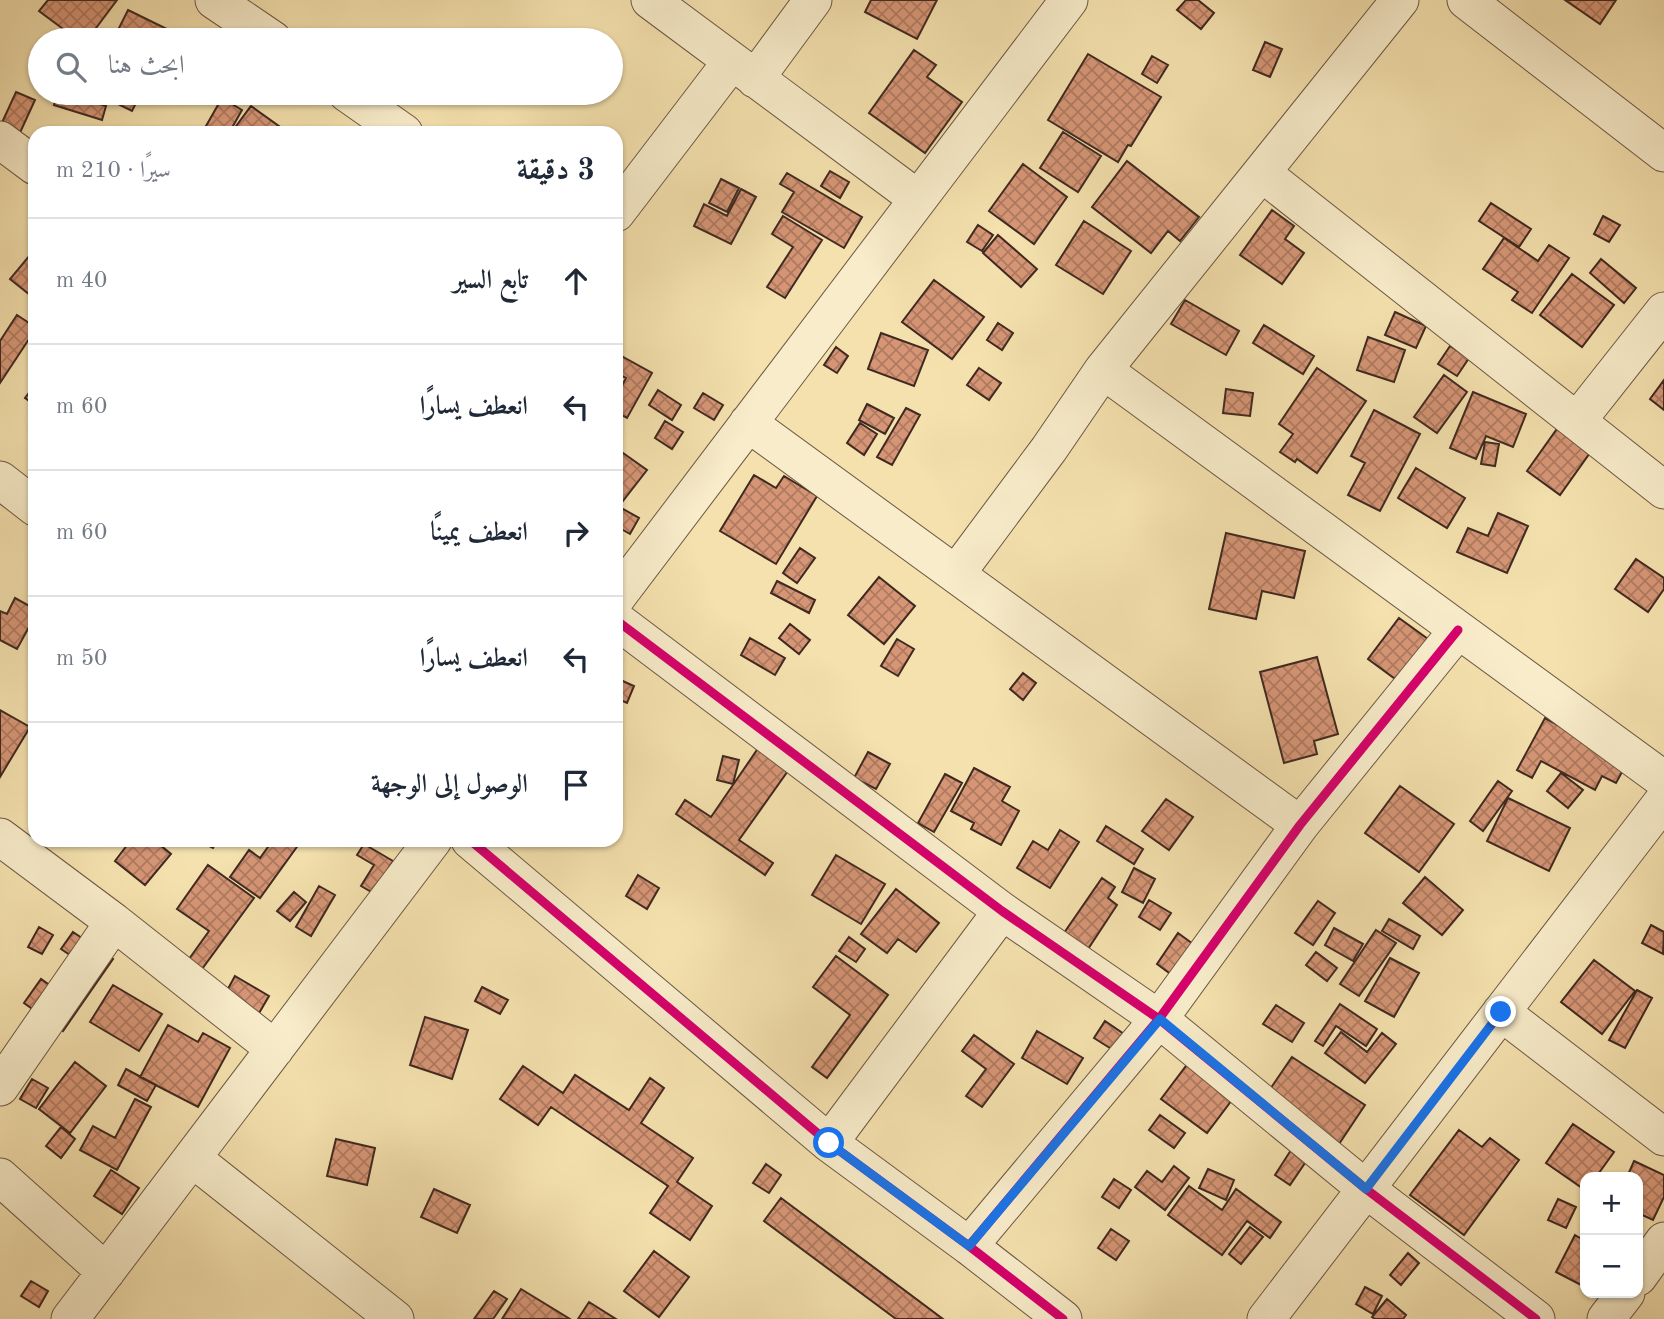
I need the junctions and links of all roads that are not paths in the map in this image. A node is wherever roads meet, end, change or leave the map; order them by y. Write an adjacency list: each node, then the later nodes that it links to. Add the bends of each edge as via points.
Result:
1 (214, 0): 7 (street)
2 (650, 0): 8 (street)
3 (813, 0): 8 (street)
4 (1400, 0): 14 (street)
5 (1466, 0): 12 (street)
6 (1056, 5): 15 (street)
7 (263, 21)
8 (744, 70): 15 (street); 16 (street)
9 (364, 105): 10 (street)
10 (394, 126)
11 (0, 140): 13 (street)
12 (1664, 153)
13 (28, 161)
14 (1262, 173): 18 (street); 19 (street)
15 (918, 199): 20 (street)
16 (623, 205)
17 (1664, 311): 19 (street)
18 (1103, 370): 24 (street); 27 (street)
19 (1577, 421): 22 (street)
20 (748, 423): 24 (street); 25 (street)
21 (0, 480): 23 (street)
22 (1664, 490)
23 (28, 502)
24 (956, 574): 30 (street)
25 (623, 589)
26 (623, 625): 34 (street)
27 (1458, 630): 28 (street); 30 (street)
28 (1664, 780)
29 (1664, 800): 36 (street)
30 (1300, 825): 37 (street)
31 (0, 837): 35 (street)
32 (428, 847): 38 (street)
33 (478, 847): 41 (street)
34 (1002, 911): 37 (street); 41 (street)
35 (114, 922): 38 (street); 39 (street)
36 (1501, 1012): 40 (street); 44 (street)
37 (1160, 1019): 44 (street); 46 (street)
38 (275, 1049): 42 (street)
39 (0, 1087)
40 (1664, 1137)
41 (829, 1143): 46 (street)
42 (192, 1158): 48 (street); 51 (street)
43 (0, 1177): 48 (street)
44 (1366, 1189): 53 (street); 54 (street)
45 (1664, 1241): 47 (street)
46 (969, 1246): 52 (street)
47 (1643, 1269)
48 (106, 1272): 50 (street)
49 (1622, 1298): 55 (street)
50 (70, 1319)
51 (394, 1319)
52 (1063, 1319)
53 (1266, 1319)
54 (1535, 1319)
55 (1606, 1319)

